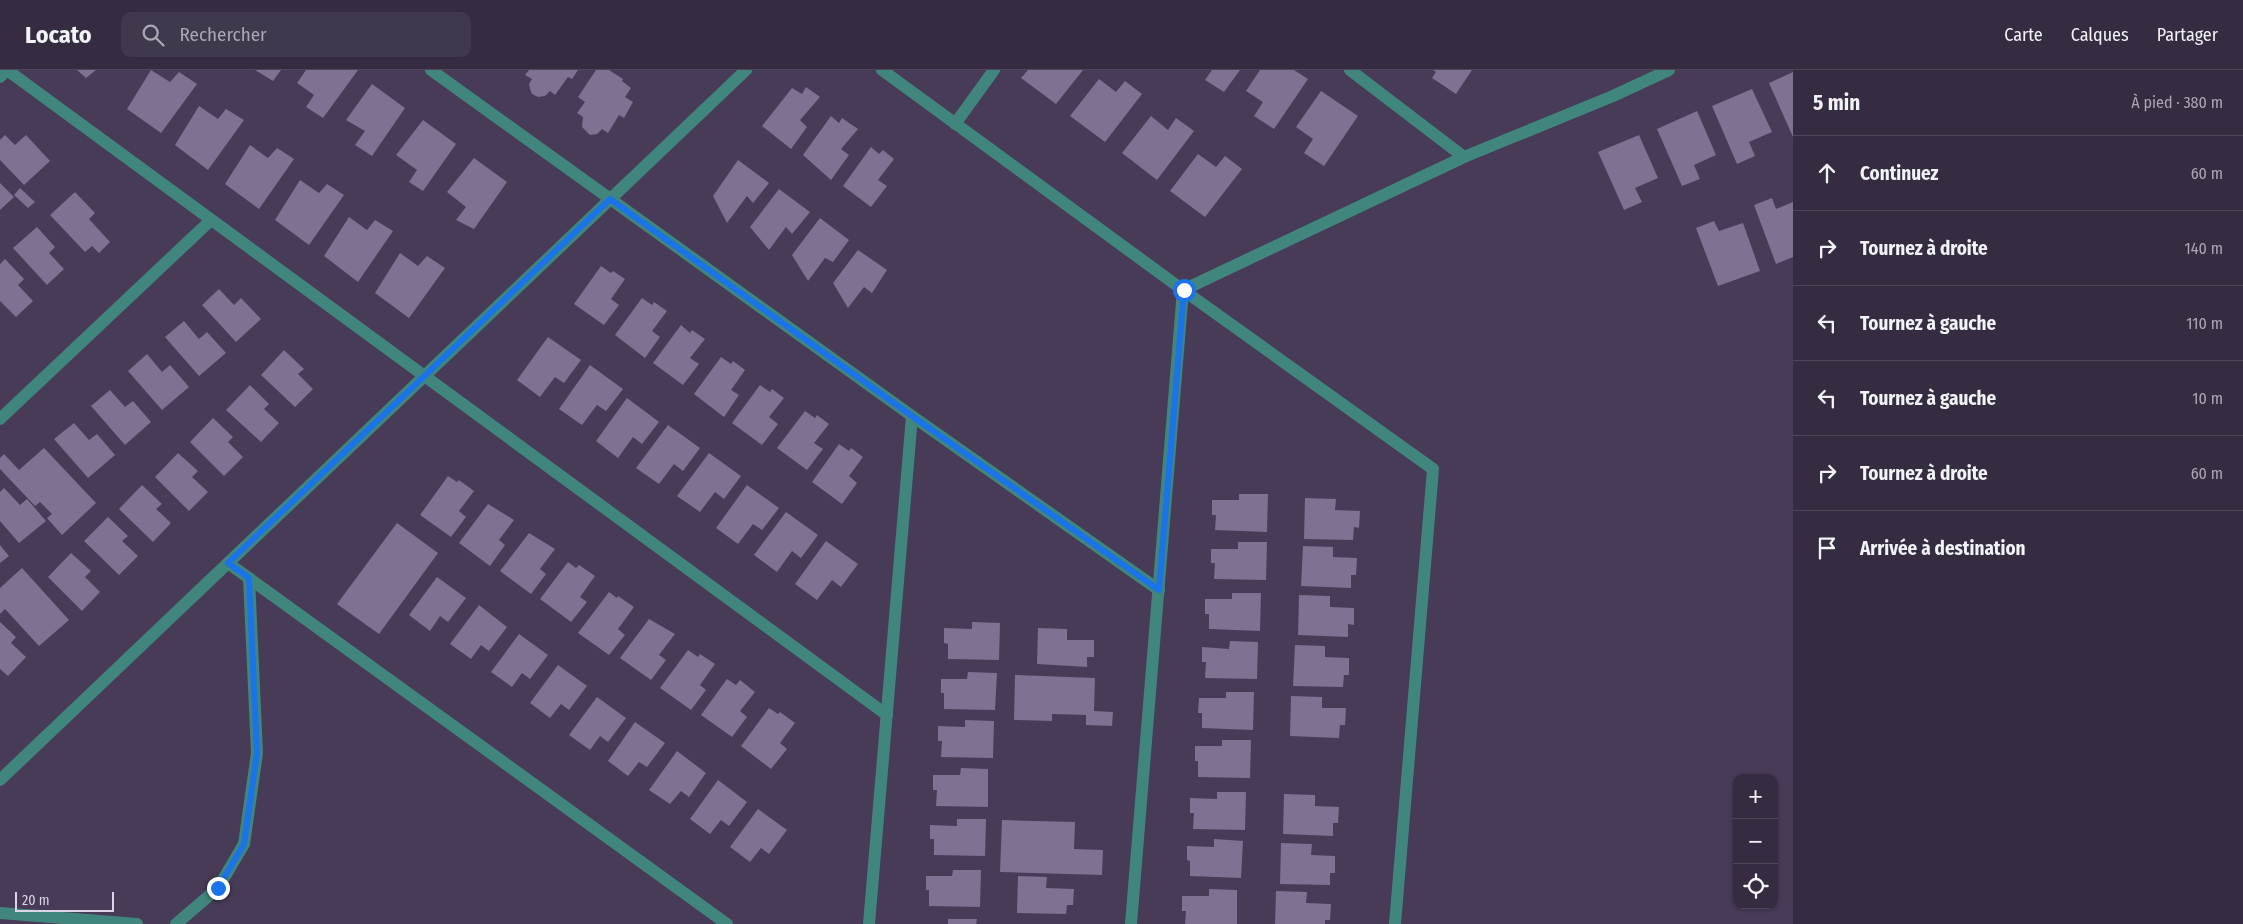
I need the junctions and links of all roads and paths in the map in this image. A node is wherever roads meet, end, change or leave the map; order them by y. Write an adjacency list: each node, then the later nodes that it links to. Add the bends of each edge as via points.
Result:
1 (431, 70): 10 (street)
2 (746, 70): 10 (street)
3 (882, 70): 8 (street)
4 (994, 70): 8 (street)
5 (1350, 70): 9 (street)
6 (1669, 70): 9 (street)
7 (0, 76): 11 (street, via 7,70)
8 (955, 124): 12 (street)
9 (1464, 157): 12 (street)
10 (610, 199): 13 (street); 14 (street)
11 (211, 220): 13 (street); 15 (street)
12 (1184, 290): 18 (street); 27 (street, via 1433,469)
13 (424, 376): 16 (street); 19 (street)
14 (912, 416): 18 (street); 19 (street)
15 (0, 419)
16 (228, 563): 17 (street); 20 (street)
17 (249, 578): 23 (street, via 257,753 244,844 218,888); 24 (street)
18 (1159, 590): 26 (street)
19 (887, 715): 25 (street)
20 (0, 780)
21 (0, 913): 22 (street)
22 (137, 924)
23 (176, 924)
24 (727, 924)
25 (869, 924)
26 (1131, 924)
27 (1396, 924)

